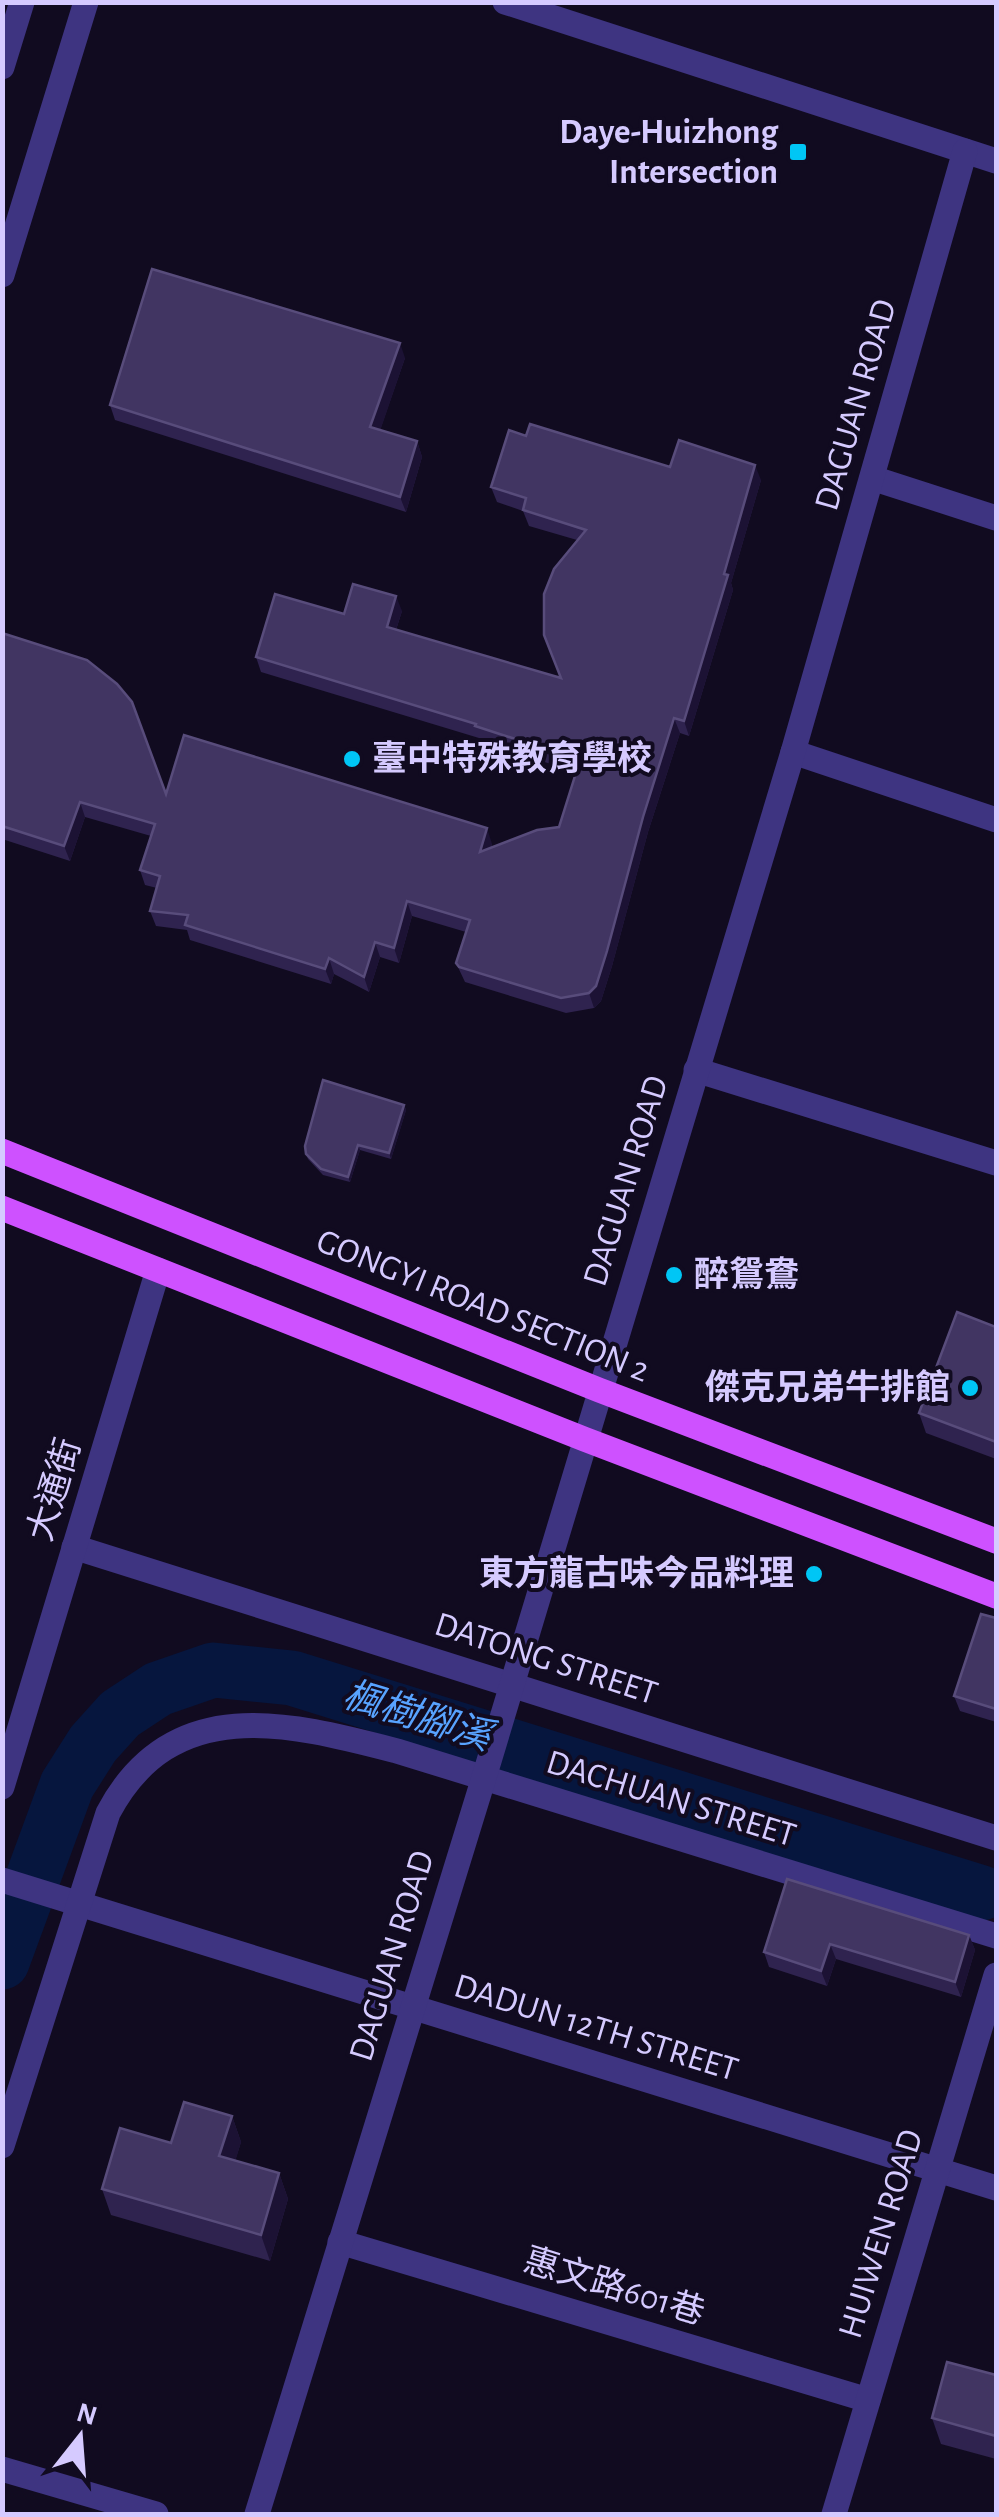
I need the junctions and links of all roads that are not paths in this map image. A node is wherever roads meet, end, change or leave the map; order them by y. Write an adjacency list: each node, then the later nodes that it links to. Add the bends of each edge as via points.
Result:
1 (22, 2): 5 (street)
2 (86, 2): 8 (street)
3 (506, 2): 4 (street)
4 (536, 7): 6 (street)
5 (2, 67)
6 (965, 151): 7 (street); 9 (street, DAGUAN ROAD)
7 (996, 161)
8 (2, 275)
9 (872, 478): 10 (street); 11 (street, DAGUAN ROAD)
10 (996, 518)
11 (793, 752): 12 (street); 13 (street, DAGUAN ROAD)
12 (996, 820)
13 (696, 1070): 15 (street); 18 (street, DAGUAN ROAD)
14 (2, 1151): 18 (main road, GONGYI ROAD SECTION 2)
15 (996, 1163)
16 (2, 1208): 17 (main road)
17 (158, 1270): 19 (main road); 21 (street, 大通街)
18 (599, 1390): 19 (street, DAGUAN ROAD); 20 (main road, GONGYI ROAD SECTION 2)
19 (584, 1439): 22 (main road); 23 (street, DAGUAN ROAD)
20 (996, 1541)
21 (74, 1547): 23 (street, DATONG STREET); 25 (street, 大通街)
22 (996, 1596)
23 (509, 1694): 24 (street, DAGUAN ROAD); 26 (street, DATONG STREET)
24 (486, 1769): 28 (street, DACHUAN STREET, via 307,1728 212,1728 172,1744 122,1786); 29 (street, DACHUAN STREET); 31 (street, DAGUAN ROAD)
25 (2, 1787)
26 (996, 1838)
27 (2, 1880): 28 (street, DADUN 12TH STREET)
28 (69, 1900): 31 (street, DADUN 12TH STREET); 32 (street, DACHUAN STREET)
29 (996, 1936)
30 (996, 1974): 33 (street, HUIWEN ROAD)
31 (413, 2008): 33 (street, DADUN 12TH STREET); 35 (street, DAGUAN ROAD)
32 (2, 2146)
33 (936, 2172): 34 (street, DADUN 12TH STREET); 36 (street, HUIWEN ROAD)
34 (996, 2188)
35 (340, 2242): 36 (street, 惠文路601巷); 39 (street, DAGUAN ROAD)
36 (868, 2400): 40 (street, HUIWEN ROAD)
37 (2, 2469): 38 (street)
38 (156, 2514)
39 (256, 2514)
40 (834, 2514)

